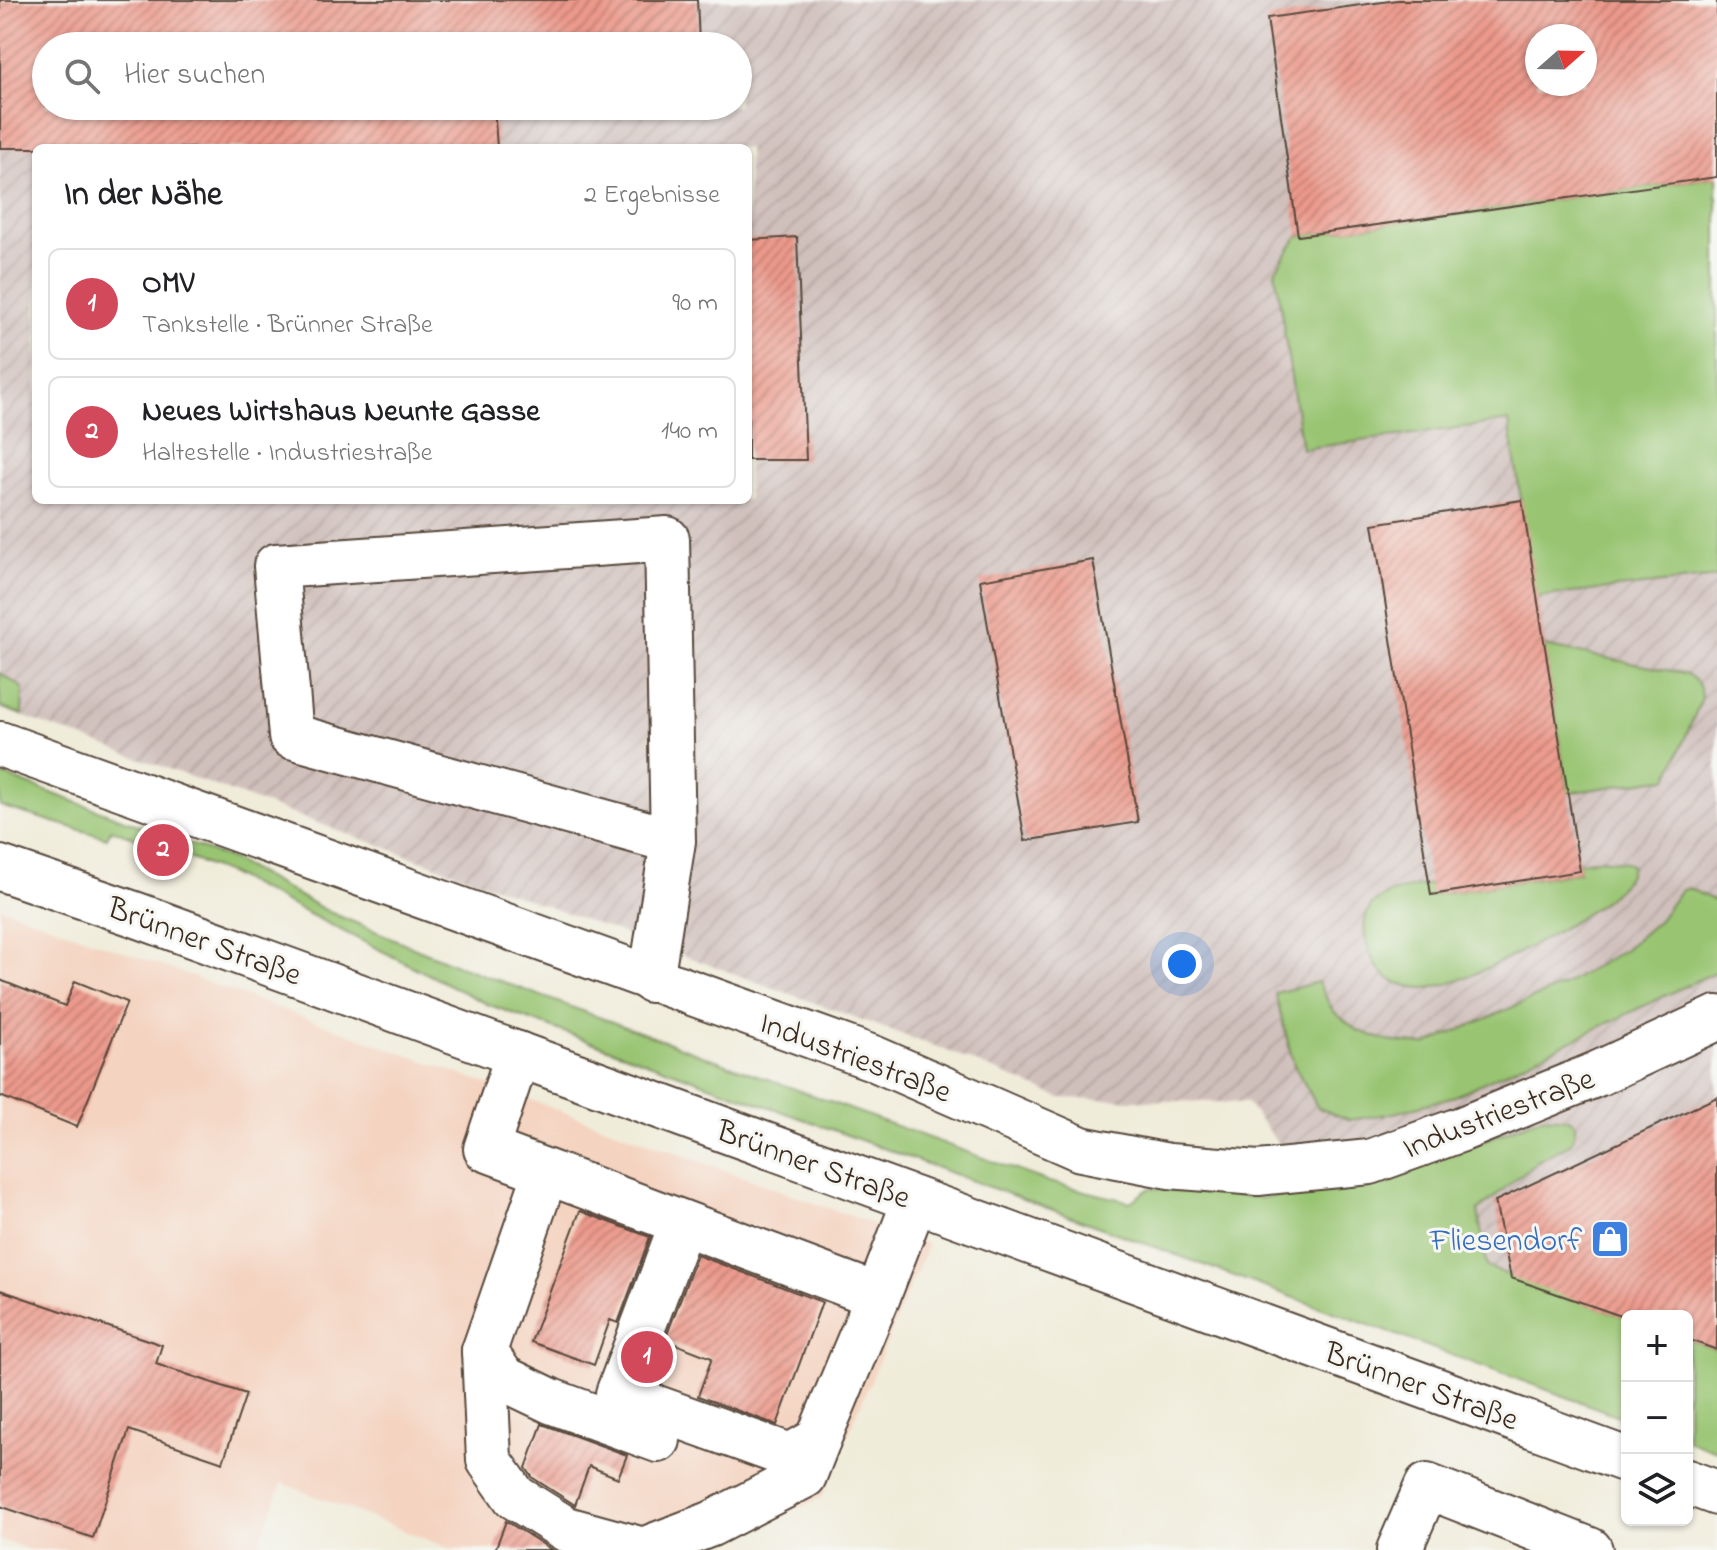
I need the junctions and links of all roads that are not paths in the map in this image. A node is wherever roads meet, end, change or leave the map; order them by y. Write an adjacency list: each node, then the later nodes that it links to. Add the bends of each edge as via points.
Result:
1 (0, 744): 4 (street, Industriestraße)
2 (673, 841): 2 (street, via 667,539 276,566 291,736); 4 (street)
3 (0, 868): 6 (street, Brünner Straße)
4 (651, 980): 5 (street, Industriestraße, via 873,1058 1081,1149 1169,1166 1258,1173 1370,1162 1597,1074)
5 (1717, 1018)
6 (518, 1054): 7 (street, via 486,1149); 8 (street, Brünner Straße)
7 (546, 1172): 9 (street); 11 (street)
8 (915, 1200): 10 (street); 13 (street, Brünner Straße)
9 (682, 1223): 10 (street); 12 (street, via 618,1394)
10 (878, 1296): 12 (street)
11 (484, 1351): 12 (street, via 503,1378 551,1401 699,1454); 12 (street, via 489,1460 515,1497 566,1529 643,1550 711,1524 804,1476)
12 (804, 1448)
13 (1621, 1458)
14 (1693, 1484): 15 (street)
15 (1717, 1493)
16 (1399, 1550): 17 (street, via 1427,1486)
17 (1590, 1550)

